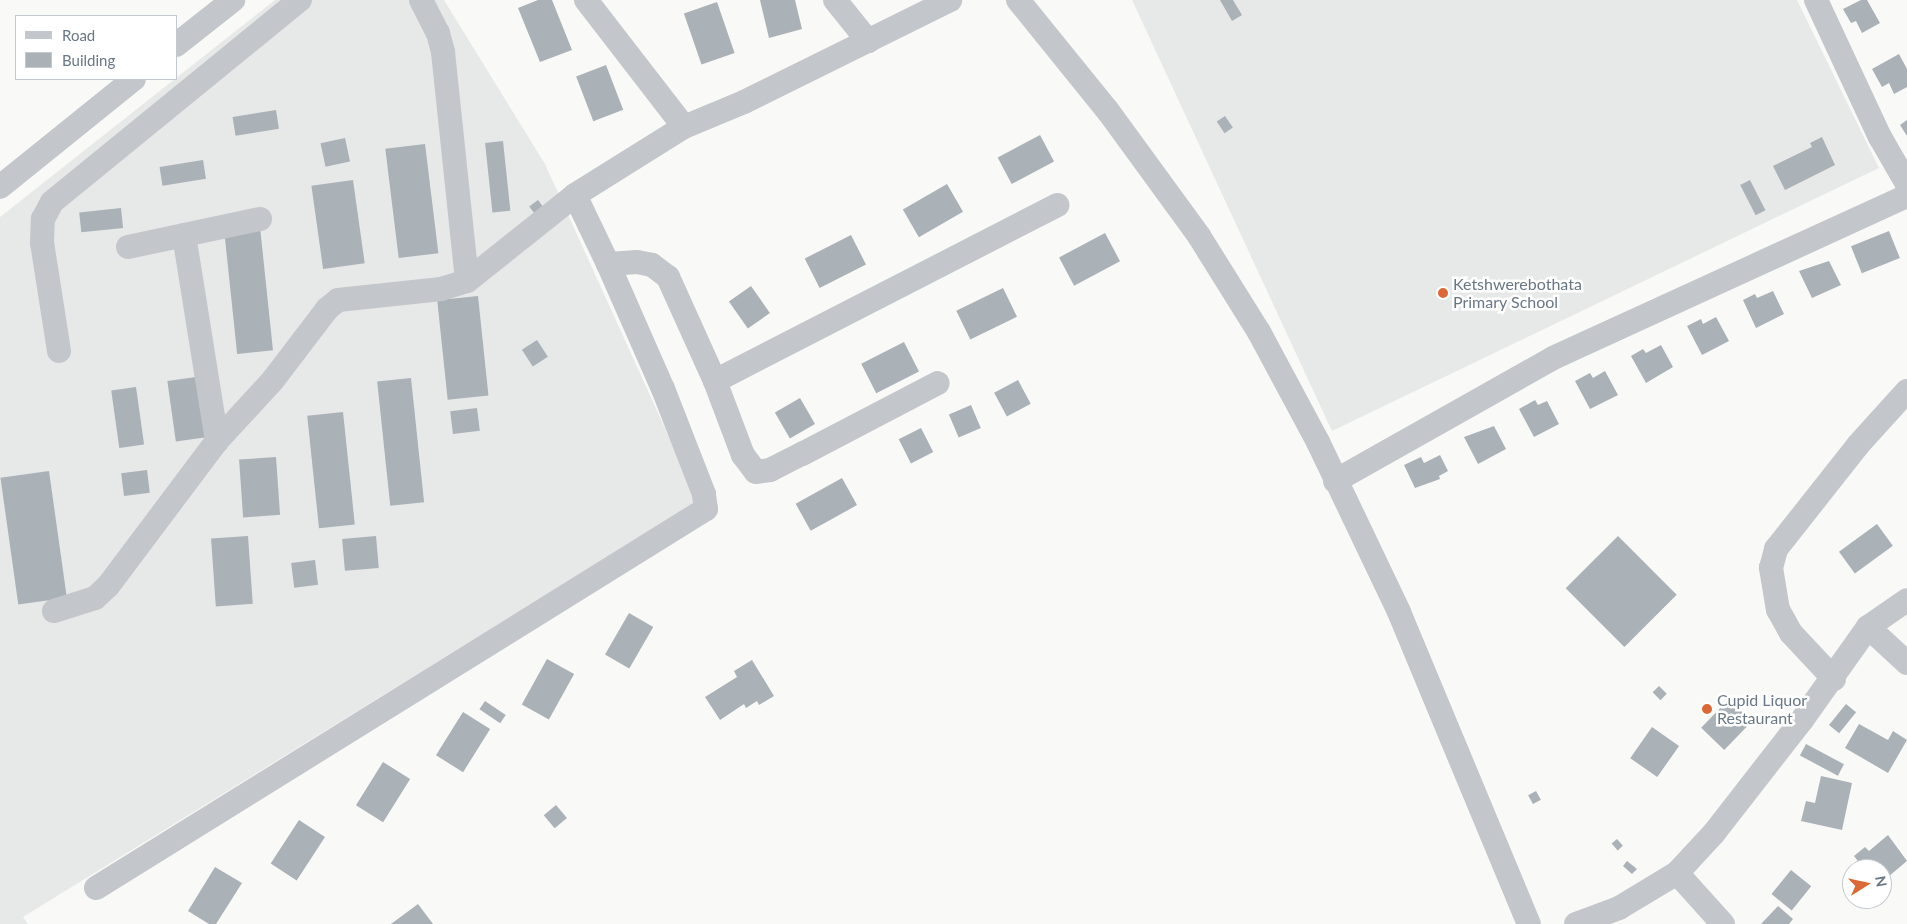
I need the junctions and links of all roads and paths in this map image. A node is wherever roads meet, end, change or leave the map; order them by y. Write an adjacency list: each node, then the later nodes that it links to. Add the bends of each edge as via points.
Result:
1 (233, 0): 10 (street)
2 (300, 0): 23 (street, via 52,202 43,220 42,243)
3 (421, 0): 22 (street, via 438,33 443,52)
4 (586, 0): 12 (street)
5 (835, 0): 9 (street)
6 (950, 0): 9 (street)
7 (1018, 0): 28 (street, via 1108,111 1199,236 1260,332)
8 (1816, 0): 13 (street, via 1880,137)
9 (868, 41): 12 (street)
10 (178, 43)
11 (133, 80): 14 (street)
12 (684, 127): 15 (street)
13 (1907, 184)
14 (0, 187)
15 (575, 195): 21 (street); 22 (street)
16 (1907, 196): 28 (street, via 1553,358)
17 (1057, 205): 24 (street)
18 (260, 219): 19 (street)
19 (184, 236): 20 (street); 27 (street)
20 (128, 246)
21 (608, 264): 24 (street, via 638,262 652,265 668,277); 35 (street, via 663,389 704,494 706,509)
22 (467, 281): 27 (street, via 441,288 338,300 327,309 273,380)
23 (58, 351)
24 (715, 381): 25 (street, via 749,466 762,472)
25 (938, 383)
26 (1907, 391): 33 (street, via 1858,445 1776,549 1771,568 1778,610 1791,633)
27 (217, 442): 30 (street, via 108,586 95,598)
28 (1335, 481): 36 (street, via 1399,612)
29 (1907, 600): 31 (street)
30 (54, 611)
31 (1868, 627): 32 (street); 33 (street)
32 (1907, 663)
33 (1834, 679): 34 (street, via 1714,833)
34 (1677, 873): 37 (street, via 1619,908); 38 (street)
35 (96, 888)
36 (1529, 924)
37 (1576, 924)
38 (1724, 924)

